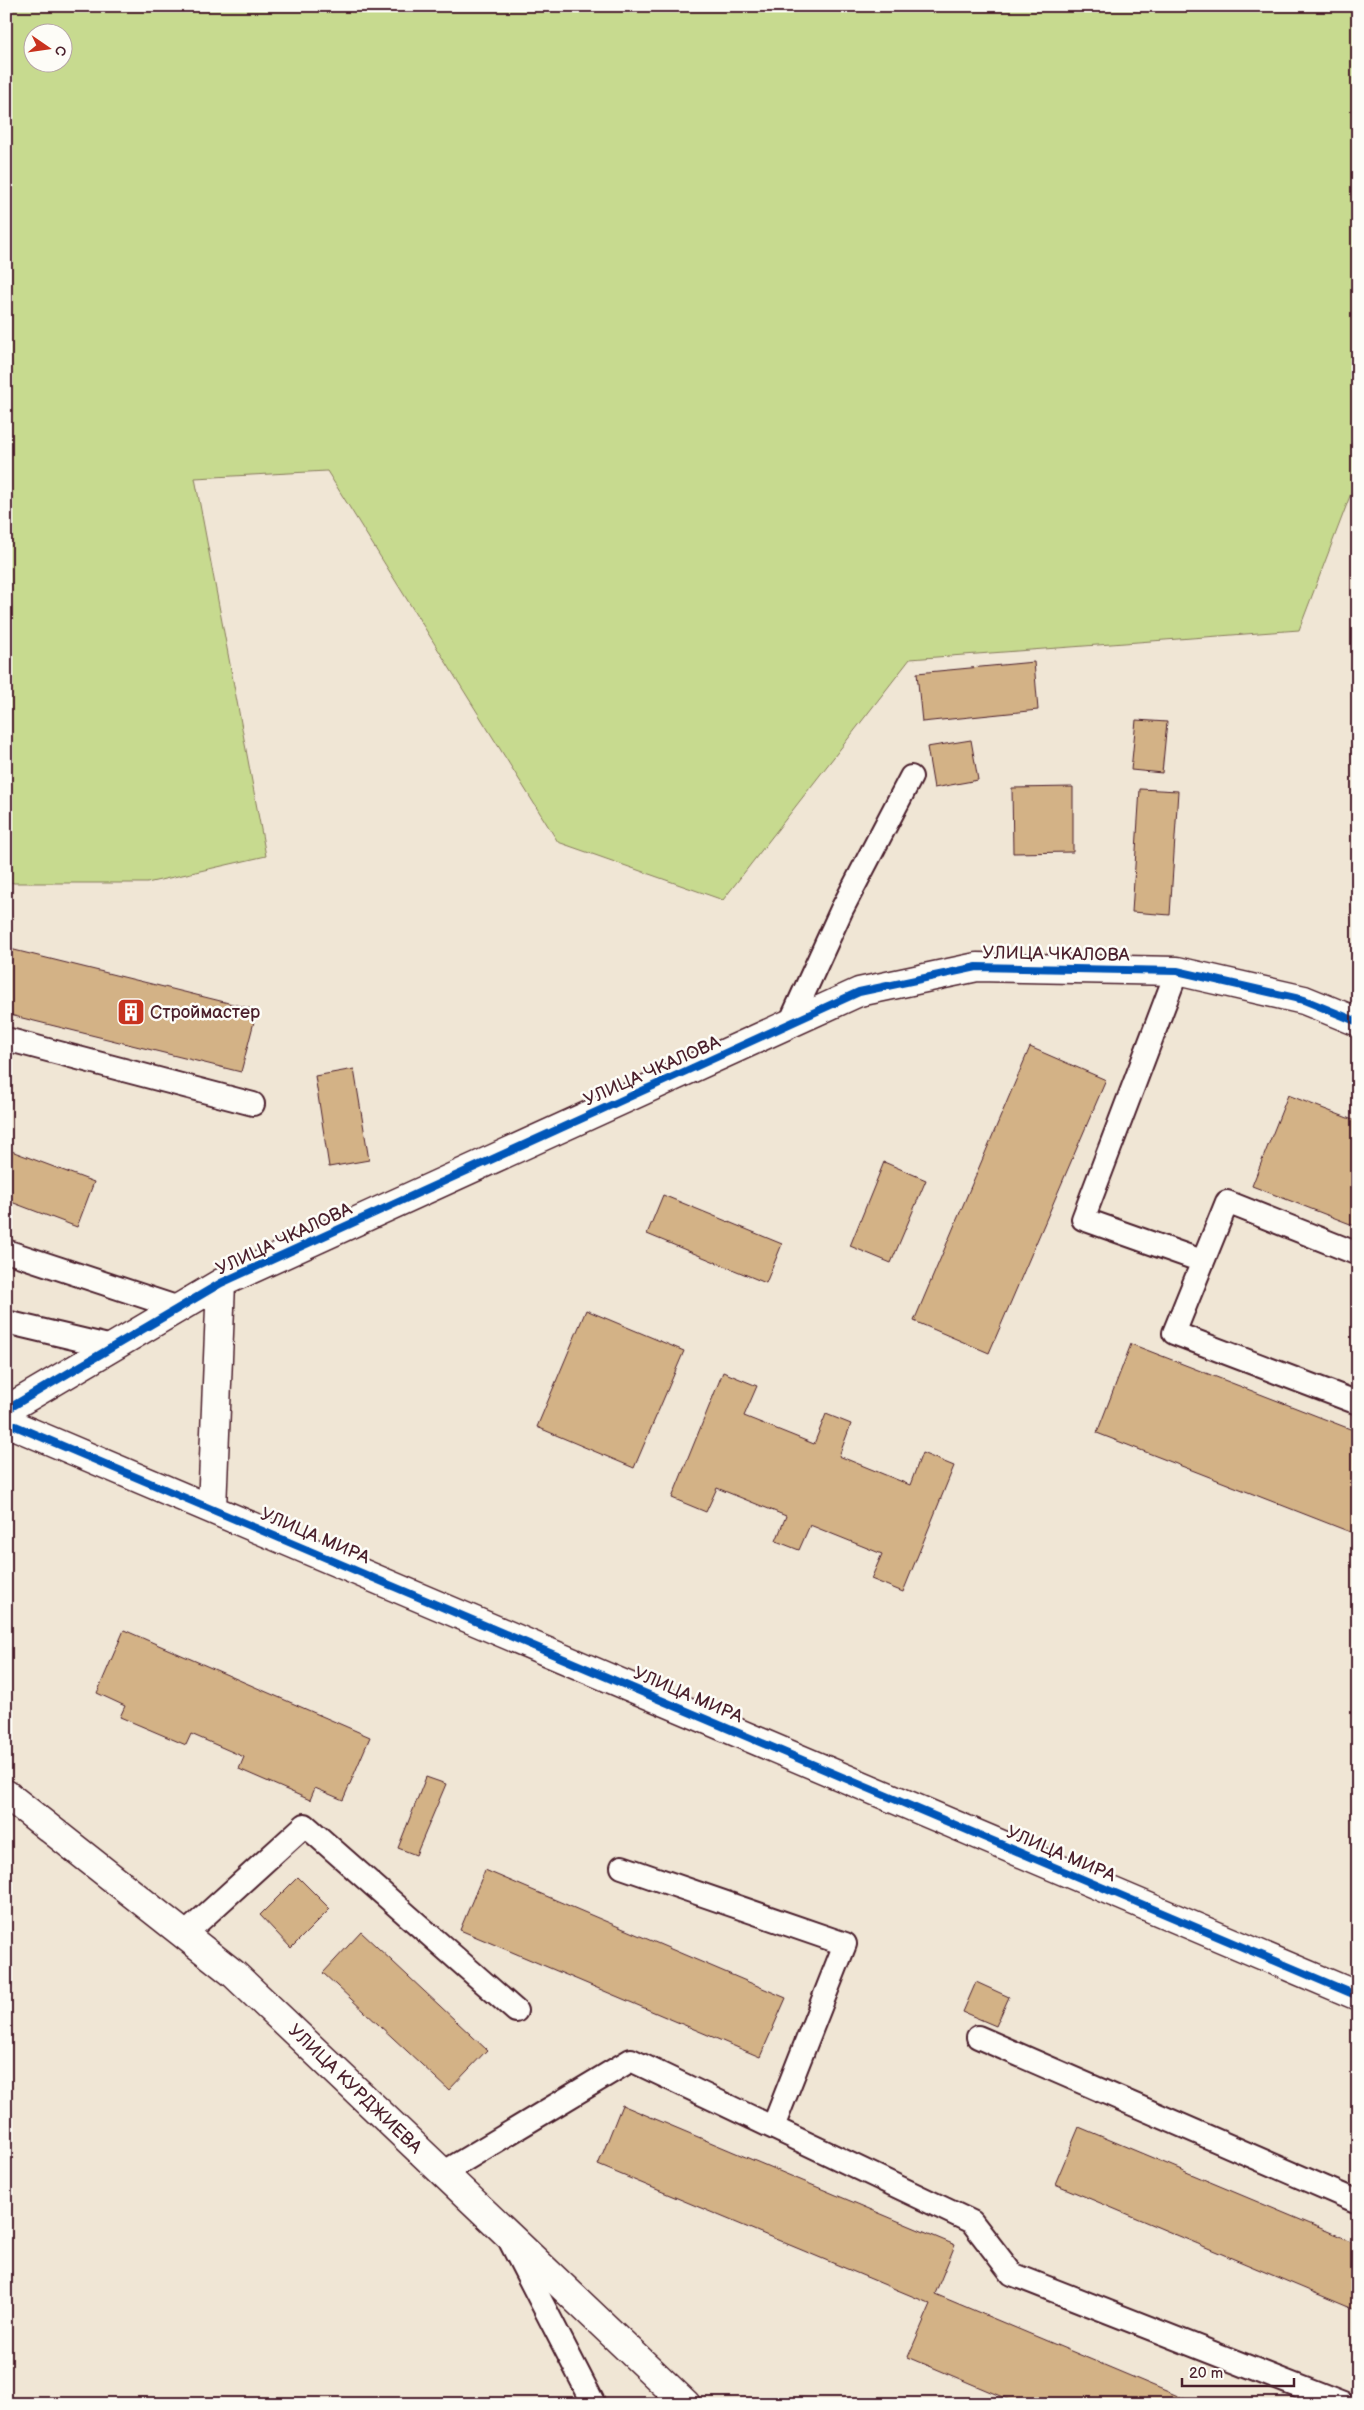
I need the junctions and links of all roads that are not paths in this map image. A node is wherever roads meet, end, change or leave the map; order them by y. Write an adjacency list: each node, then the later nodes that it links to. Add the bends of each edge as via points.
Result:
1 (912, 777): 4 (lane, via 842,909)
2 (1177, 971): 3 (street, УЛИЦА ЧКАЛОВА, via 1304,1000); 4 (street, УЛИЦА ЧКАЛОВА, via 977,967 859,992); 9 (lane, via 1083,1219)
3 (1358, 1022)
4 (789, 1025): 10 (street, УЛИЦА ЧКАЛОВА)
5 (6, 1039): 6 (lane)
6 (253, 1104)
7 (6, 1251): 11 (lane)
8 (1358, 1254): 9 (lane, via 1227,1202)
9 (1202, 1261): 14 (lane, via 1174,1333)
10 (221, 1283): 11 (street, УЛИЦА ЧКАЛОВА); 17 (street)
11 (179, 1308): 13 (street, УЛИЦА ЧКАЛОВА)
12 (6, 1322): 13 (lane)
13 (112, 1347): 15 (street, УЛИЦА ЧКАЛОВА)
14 (1358, 1403)
15 (6, 1410)
16 (6, 1422): 17 (street, УЛИЦА МИРА)
17 (212, 1508): 21 (street, УЛИЦА МИРА)
18 (6, 1794): 20 (street, УЛИЦА КУРДЖИЕВА)
19 (622, 1867): 24 (lane, via 845,1944)
20 (184, 1934): 22 (lane, via 305,1825); 25 (street, УЛИЦА КУРДЖИЕВА, via 234,1974)
21 (1358, 1996)
22 (516, 2011)
23 (978, 2037): 26 (lane)
24 (772, 2127): 25 (lane, via 631,2060); 30 (lane, via 972,2222 1012,2274)
25 (443, 2173): 27 (street, УЛИЦА КУРДЖИЕВА)
26 (1358, 2202)
27 (504, 2231): 28 (lane); 29 (street, УЛИЦА КУРДЖИЕВА)
28 (594, 2404)
29 (686, 2404)
30 (1343, 2404)

